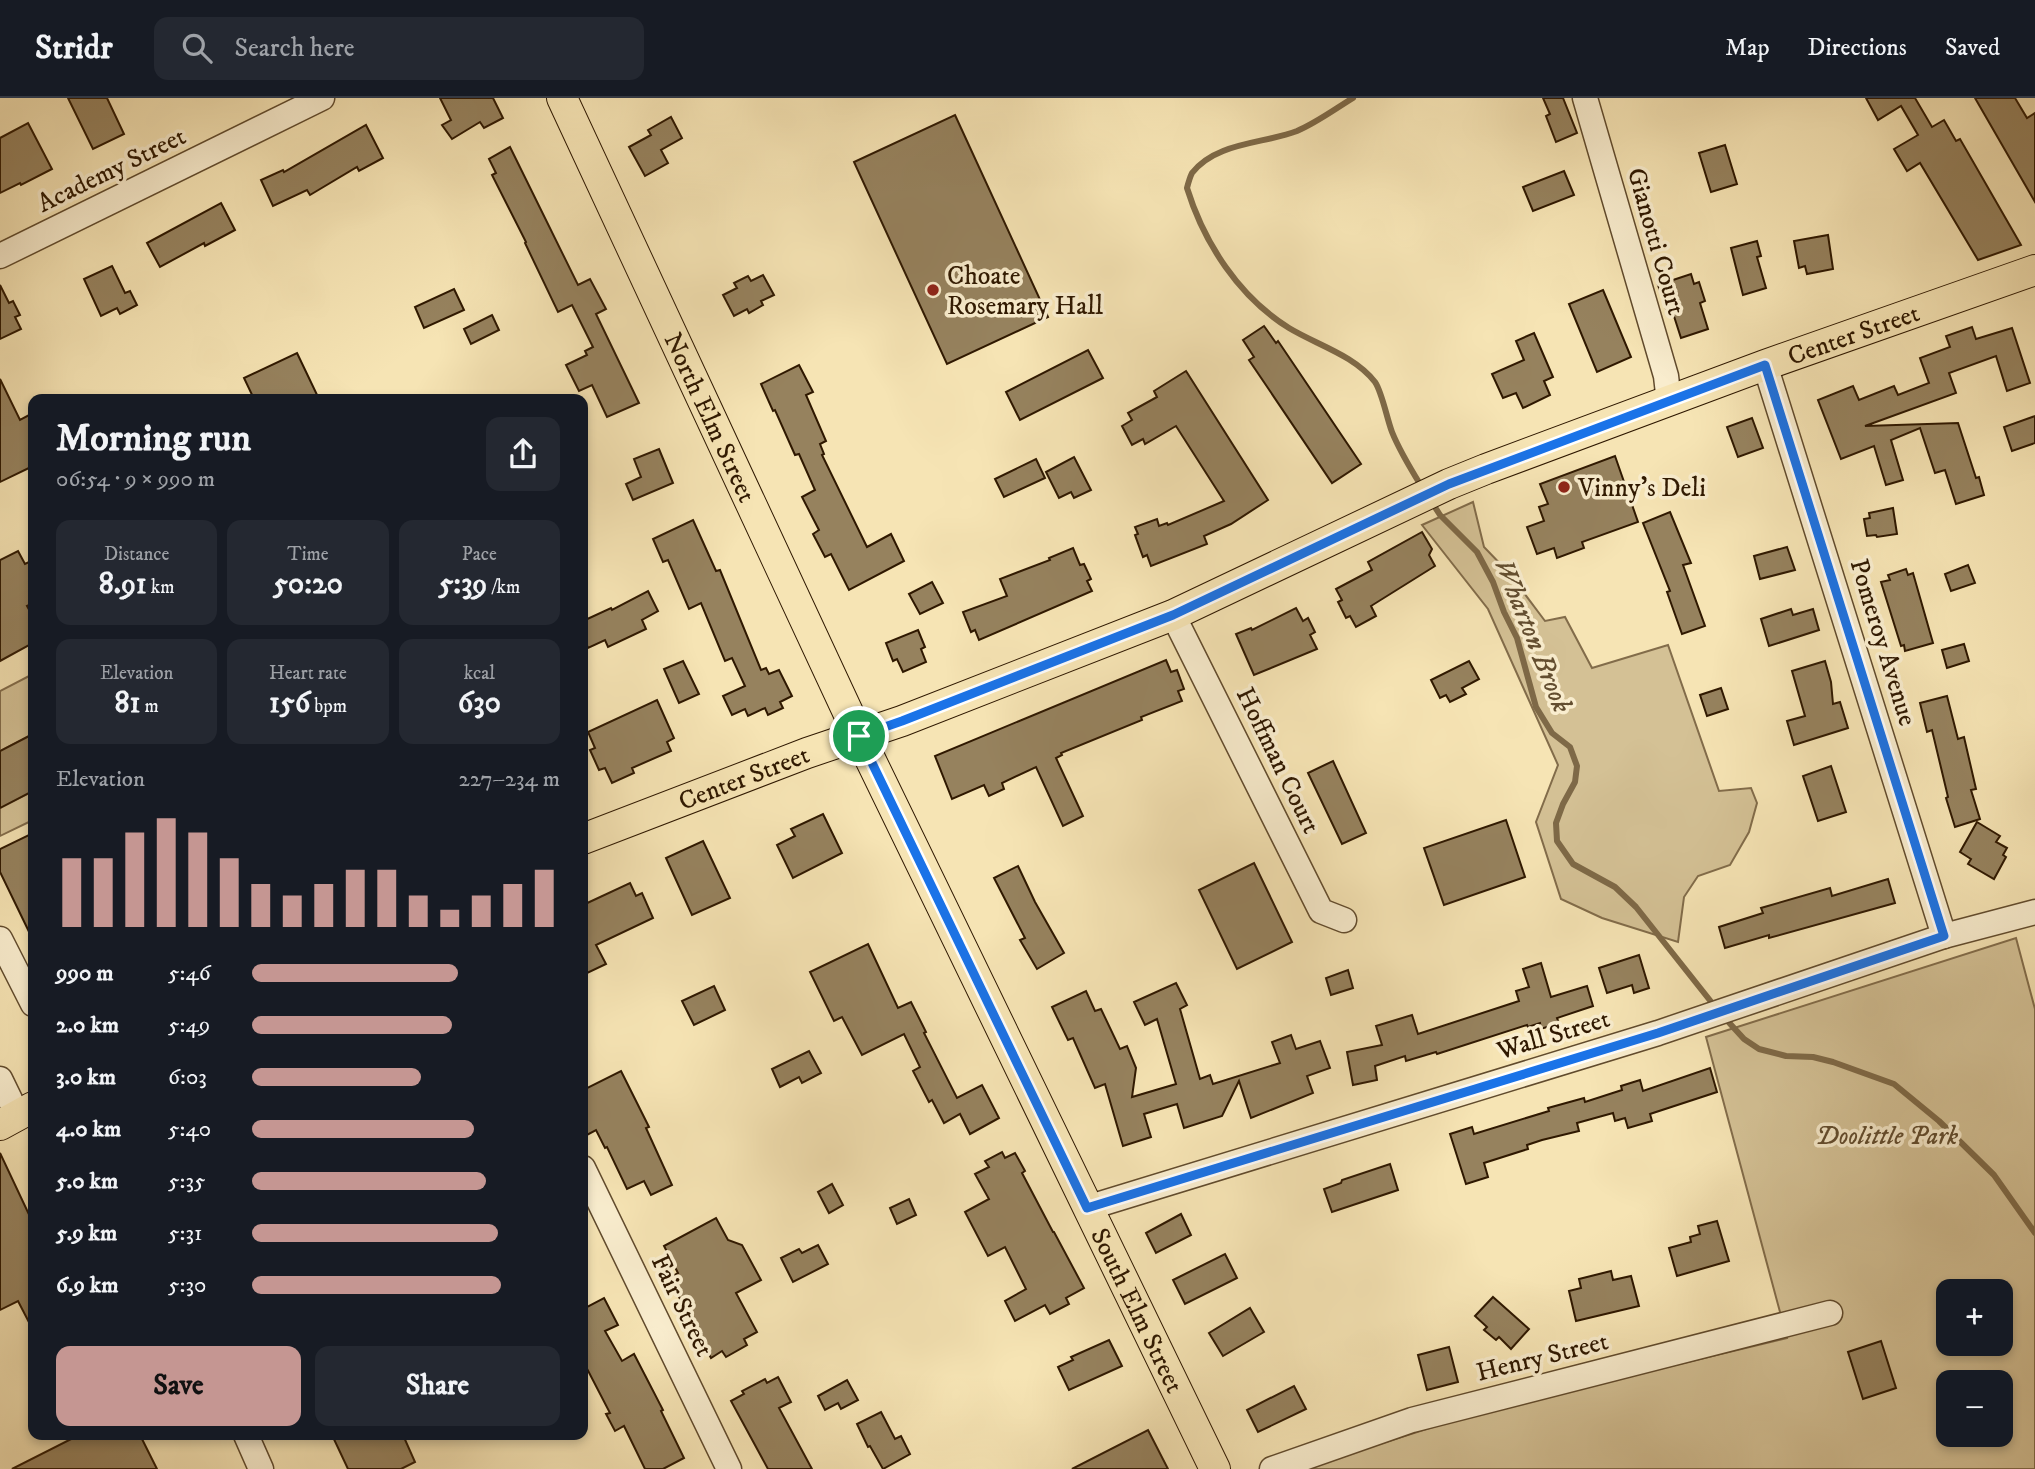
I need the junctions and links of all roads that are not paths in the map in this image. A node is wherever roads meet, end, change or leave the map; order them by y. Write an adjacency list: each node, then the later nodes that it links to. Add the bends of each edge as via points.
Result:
1 (322, 98): 4 (street, Academy Street)
2 (562, 98): 9 (main road, North Elm Street)
3 (1585, 98): 7 (street, Gianotti Court, via 1666,376)
4 (0, 256)
5 (2035, 270): 6 (main road, Center Street)
6 (1765, 365): 7 (main road, Center Street); 13 (street, Pomeroy Avenue)
7 (1669, 402): 8 (main road, Center Street, via 1449,484)
8 (1173, 615): 9 (main road, Center Street); 12 (street, Hoffman Court, via 1321,911)
9 (859, 736): 10 (main road, Center Street); 19 (main road, South Elm Street)
10 (588, 837)
11 (2035, 912): 13 (street, Wall Street)
12 (1344, 920)
13 (1944, 936): 19 (street, Wall Street, via 1706,1017)
14 (0, 939): 15 (street)
15 (28, 994)
16 (0, 1079): 17 (street)
17 (17, 1116)
18 (588, 1178): 23 (street, Fair Street)
19 (1087, 1208): 24 (main road, South Elm Street)
20 (1829, 1312): 25 (street, Henry Street, via 1412,1420)
21 (248, 1440): 22 (street)
22 (261, 1469)
23 (729, 1469)
24 (1215, 1469)
25 (1272, 1469)

